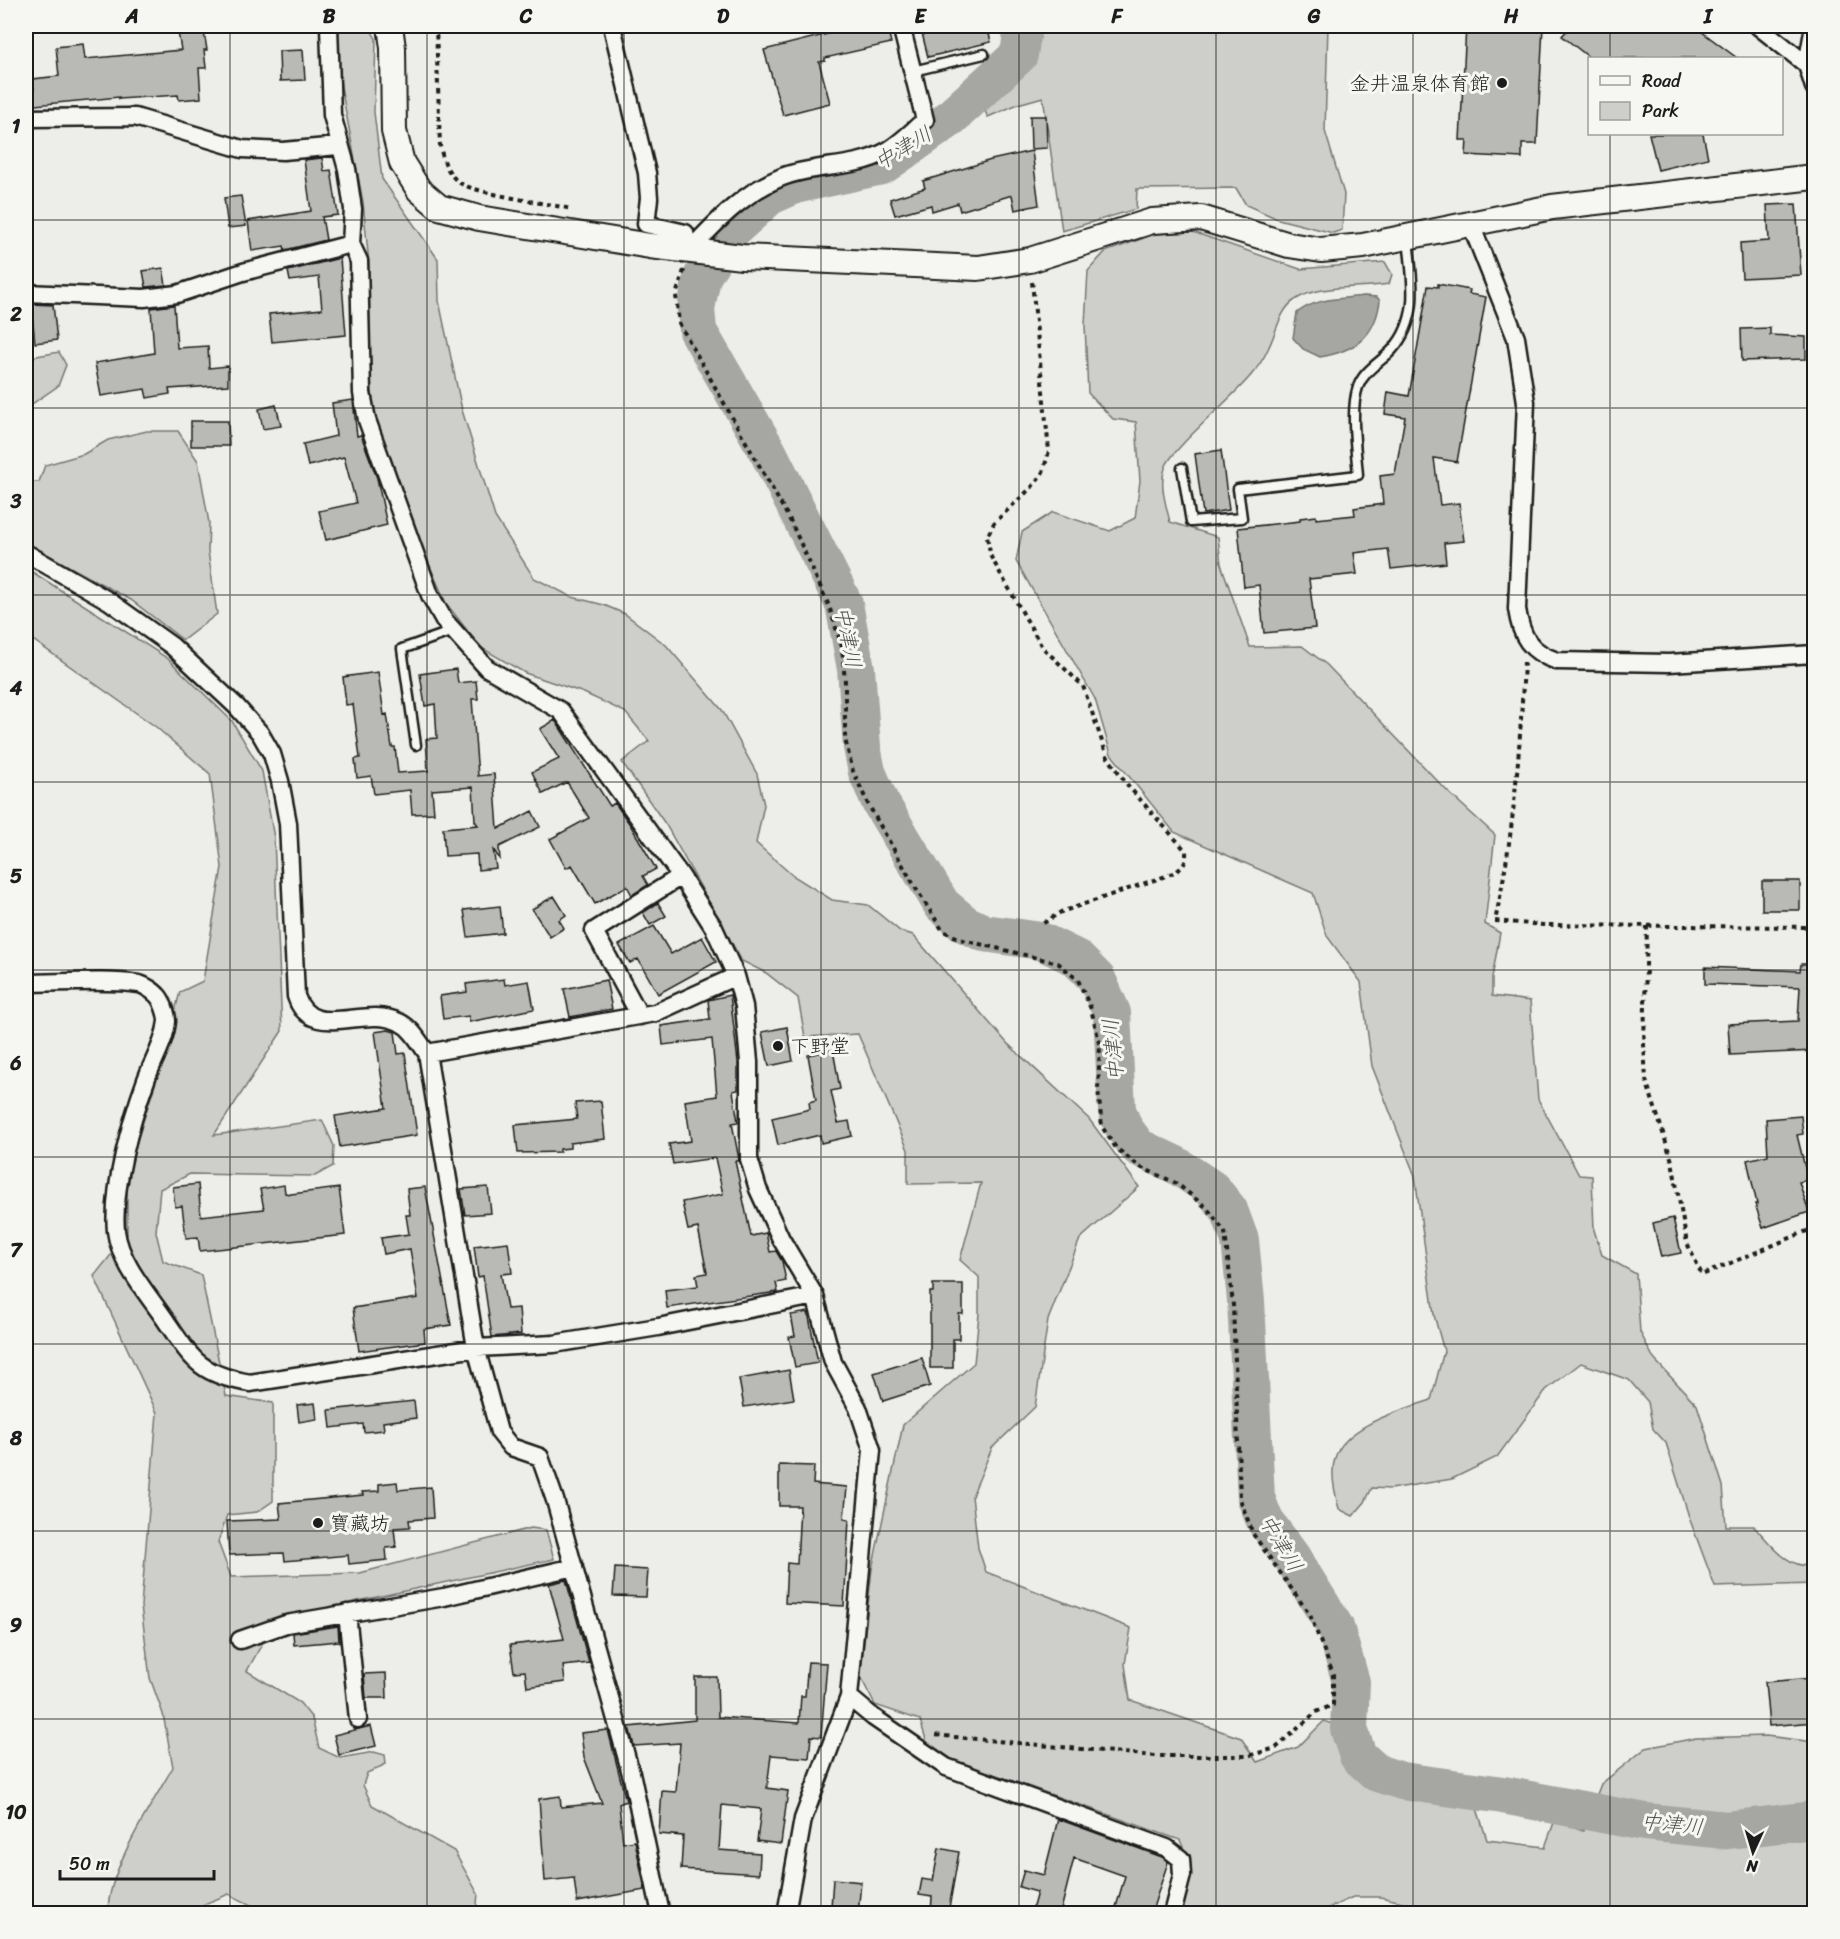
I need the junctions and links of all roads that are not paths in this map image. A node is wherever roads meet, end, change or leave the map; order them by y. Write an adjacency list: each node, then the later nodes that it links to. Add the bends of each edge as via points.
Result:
1 (329, 26): 12 (street, via 332,115)
2 (390, 26): 17 (street, via 394,131 402,163 419,189 439,207 479,218)
3 (612, 26): 17 (street, via 647,173 646,224 686,233)
4 (901, 26): 9 (street)
5 (1758, 26): 8 (street)
6 (1814, 26): 8 (street)
7 (984, 54): 9 (lane)
8 (1807, 65): 10 (street)
9 (913, 71): 17 (street, via 925,120 887,152 785,176 758,188 727,210)
10 (1815, 87)
11 (26, 118): 12 (street, via 135,117 242,149 283,151)
12 (338, 146): 16 (street, via 347,169 353,209)
13 (1815, 177): 14 (street, via 1552,207)
14 (1470, 222): 15 (street); 22 (street, via 1516,338 1526,402 1517,609 1528,645 1557,661 1669,663)
15 (1408, 236): 17 (street, via 1321,250 1289,245 1201,218 1152,221 1030,260 978,268); 19 (lane, via 1414,294 1410,325 1392,350 1364,375 1357,388 1358,475 1238,489 1242,518 1191,522)
16 (351, 244): 18 (street, via 177,294 144,298); 21 (street, via 359,261 362,393 367,420 430,594)
17 (695, 252)
18 (26, 293)
19 (1182, 468)
20 (26, 554): 28 (street, via 109,601 172,646 260,734 274,763 288,823 296,996 301,1010 312,1018 325,1020 388,1018 410,1030)
21 (453, 631): 23 (lane, via 402,649); 24 (street, via 487,668 561,711)
22 (1815, 654)
23 (416, 745)
24 (681, 876): 25 (street, via 714,928); 27 (street, via 594,931)
25 (736, 976): 27 (street); 29 (street, via 748,1040 749,1159 781,1239)
26 (26, 983): 30 (street, via 141,984 159,997 167,1018 163,1042 146,1080 125,1148 116,1231 122,1252 138,1280 203,1369 222,1378 250,1383)
27 (640, 1016): 28 (street)
28 (427, 1053): 30 (street)
29 (815, 1296): 30 (street, via 554,1344); 34 (street, via 833,1362 858,1408 872,1450)
30 (477, 1348): 31 (street, via 499,1432 511,1447 540,1456)
31 (574, 1567): 32 (street, via 444,1597); 36 (street, via 632,1777)
32 (347, 1613): 33 (street, via 286,1624); 35 (street)
33 (240, 1640)
34 (849, 1696): 37 (street, via 803,1819); 38 (street, via 946,1767 1167,1848 1181,1859 1182,1875)
35 (358, 1719)
36 (661, 1914)
37 (786, 1914)
38 (1172, 1914)

